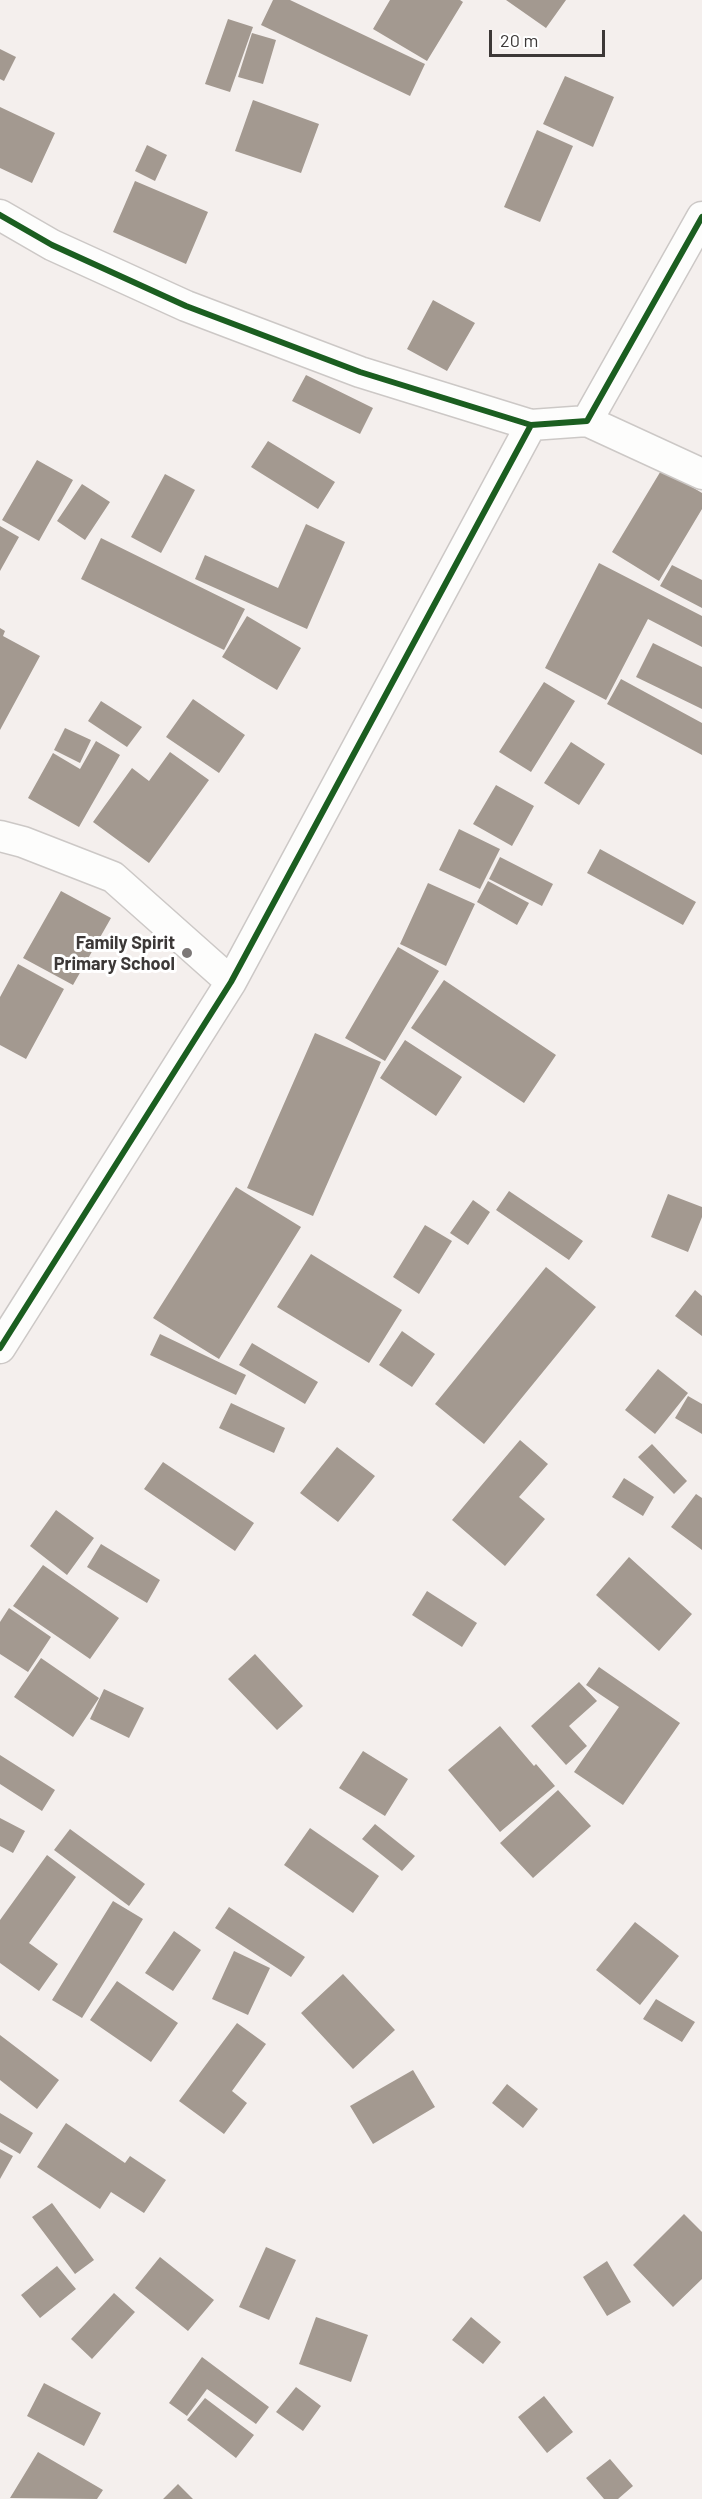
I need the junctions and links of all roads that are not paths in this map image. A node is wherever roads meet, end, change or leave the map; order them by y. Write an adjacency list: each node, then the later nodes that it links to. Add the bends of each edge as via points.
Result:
1 (0, 215): 4 (street, via 52,245 186,306 360,372)
2 (702, 217): 3 (street)
3 (588, 421): 4 (street); 5 (street)
4 (531, 425): 7 (street)
5 (702, 474)
6 (0, 836): 7 (street, via 113,877)
7 (231, 981): 8 (street)
8 (0, 1348)

